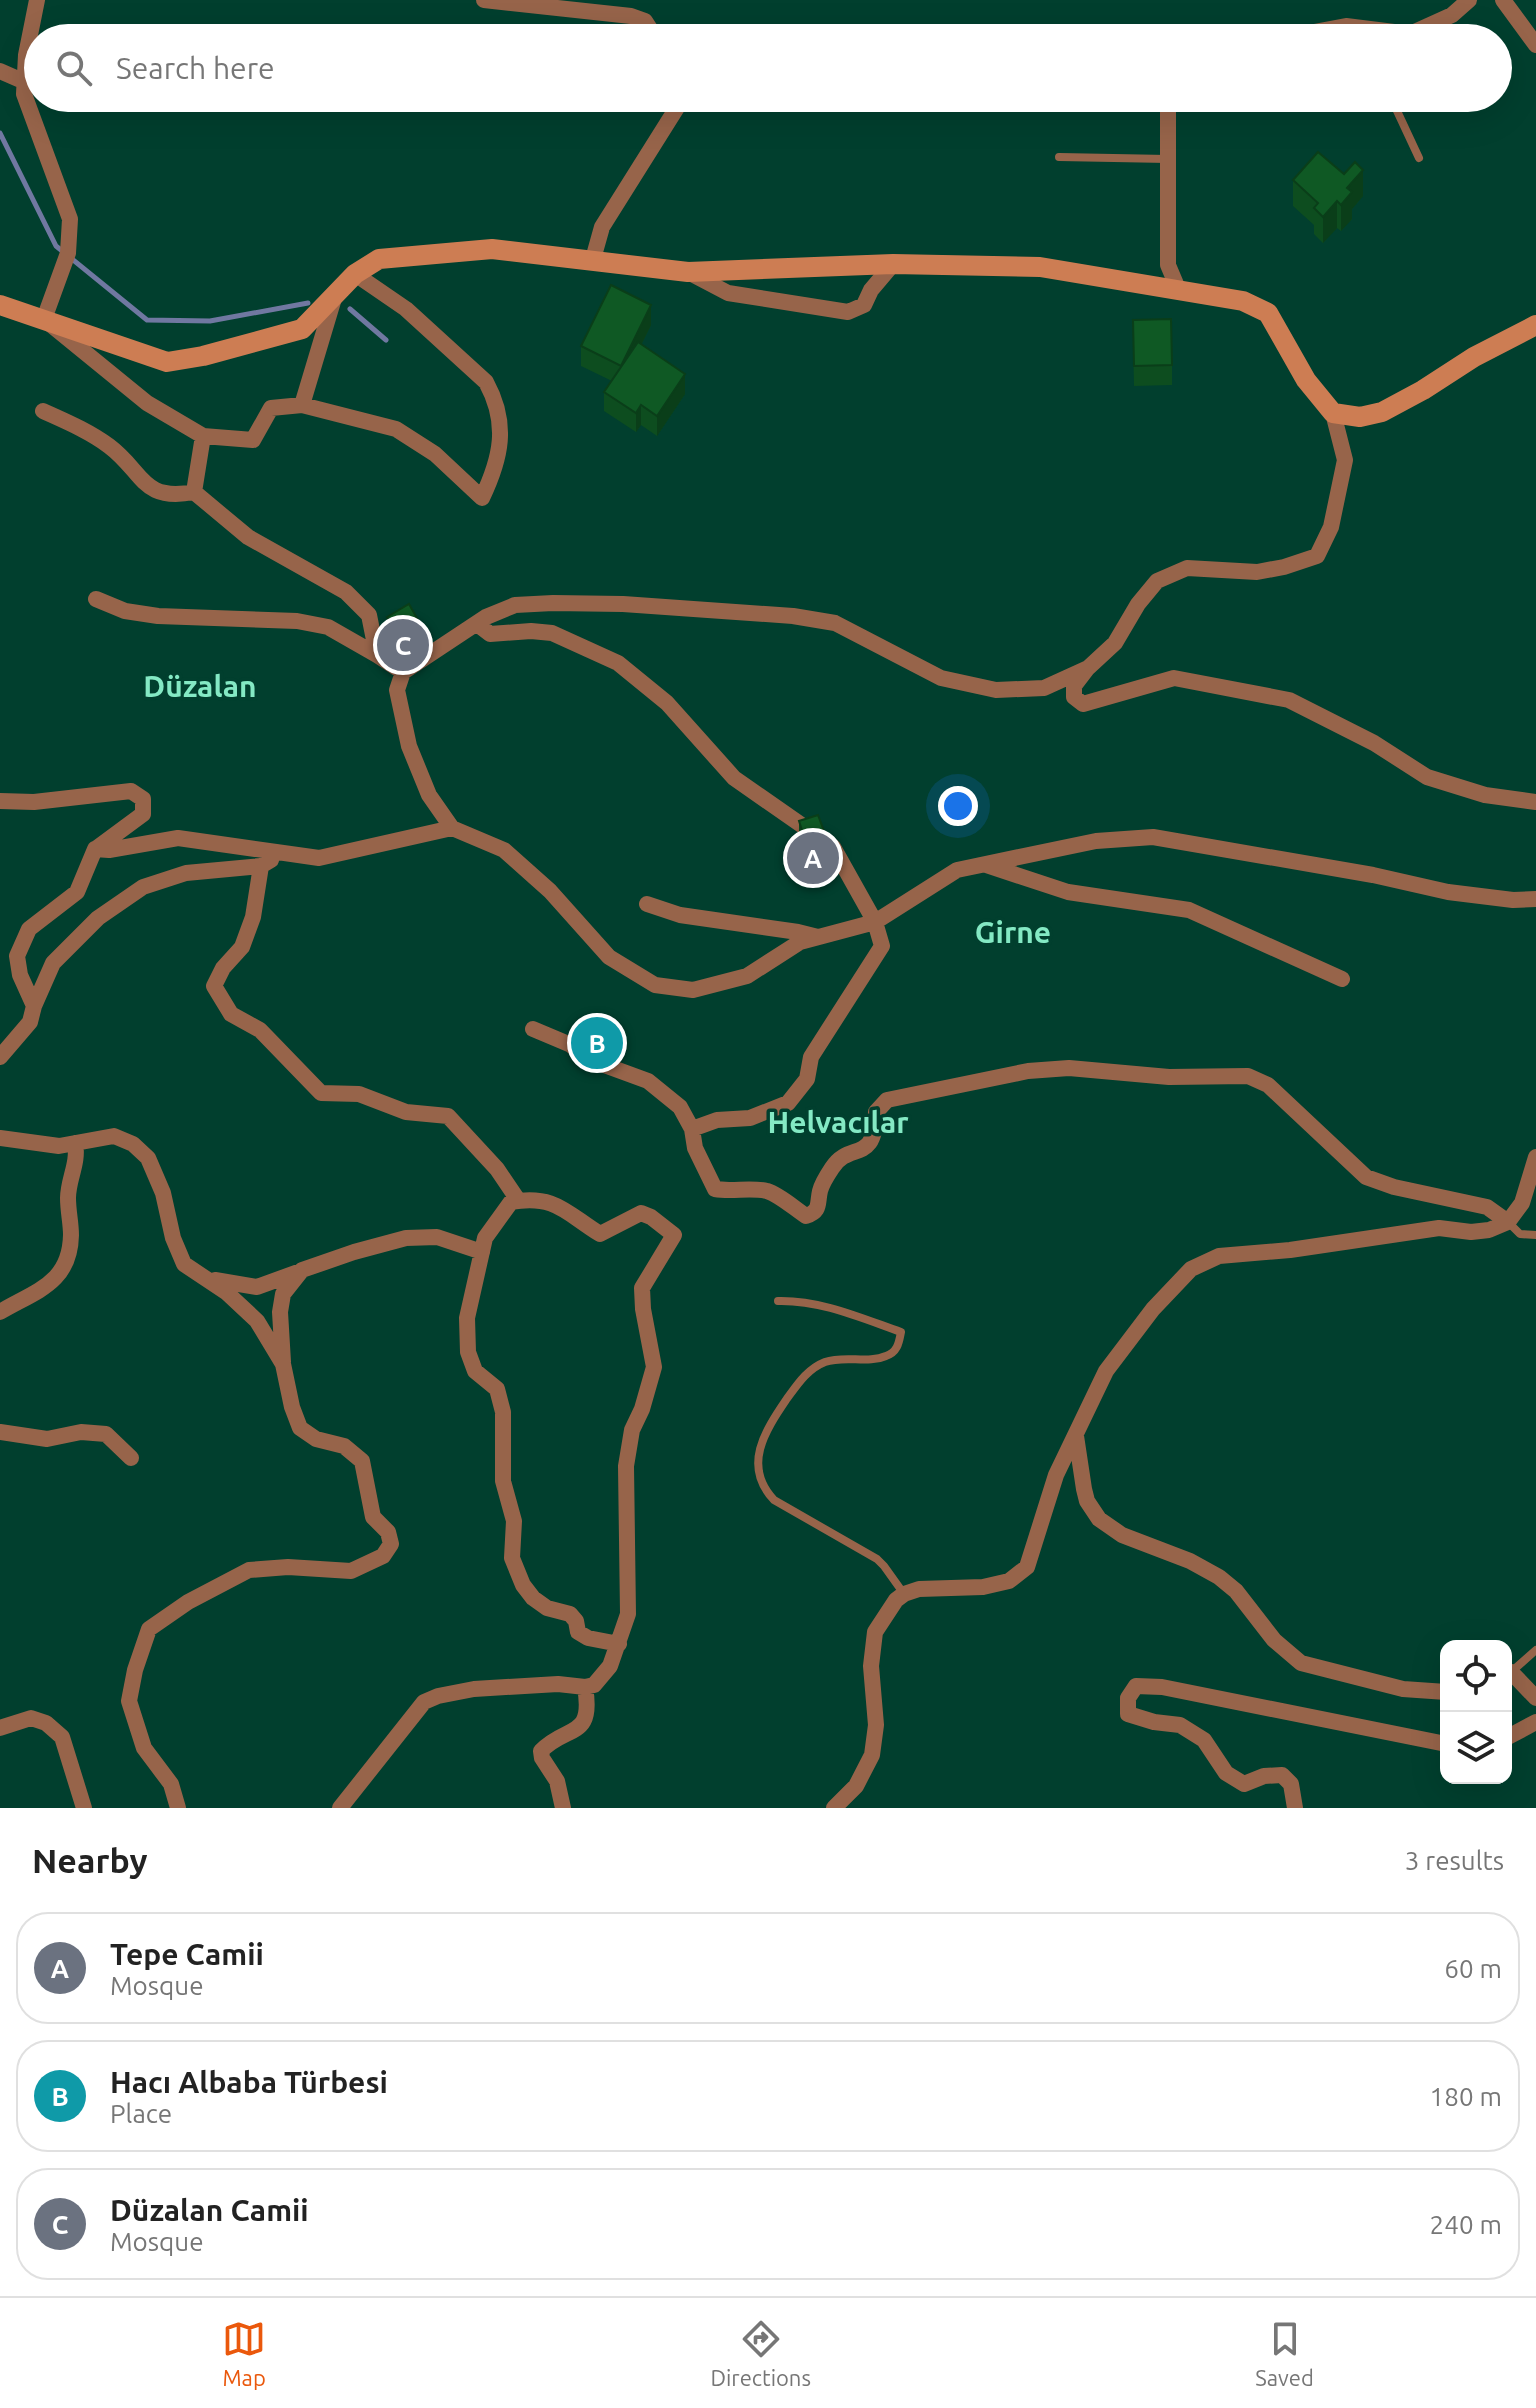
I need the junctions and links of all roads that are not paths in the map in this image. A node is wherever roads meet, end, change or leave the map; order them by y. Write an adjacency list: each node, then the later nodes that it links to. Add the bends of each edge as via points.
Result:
1 (21, 0): 5 (street)
2 (484, 0): 6 (street, via 631,16)
3 (1469, 0): 7 (street)
4 (1503, 0): 8 (street)
5 (36, 7)
6 (647, 24)
7 (1432, 24)
8 (1536, 45)
9 (0, 71): 10 (street)
10 (24, 82)
11 (31, 112): 25 (street, via 70,219 68,253)
12 (674, 112): 18 (street, via 602,227)
13 (1168, 112): 17 (street)
14 (1398, 112): 16 (lane)
15 (1059, 157): 17 (lane)
16 (1419, 158)
17 (1168, 159): 22 (street, via 1168,265)
18 (593, 259): 20 (street); 21 (street, via 492,249 379,259)
19 (893, 264): 20 (street); 20 (street, via 864,305 848,312 728,293); 22 (street, via 1040,267)
20 (688, 272)
21 (355, 274): 23 (street); 27 (street, via 406,309 486,382 500,429 500,454 492,476 482,498 435,454 396,429)
22 (1179, 291): 29 (street, via 1243,301 1268,313 1306,380)
23 (335, 295): 25 (street, via 302,329 167,362); 27 (street)
24 (0, 305): 25 (street)
25 (44, 319): 30 (street, via 147,403)
26 (1536, 325): 29 (street, via 1382,412 1360,417)
27 (302, 405): 30 (street, via 271,408 253,440)
28 (43, 411): 31 (street, via 95,436 162,495)
29 (1333, 413): 35 (street, via 1345,460 1331,527 1317,556 1257,572 1187,568 1157,581 1115,643)
30 (203, 436): 31 (street)
31 (194, 492): 34 (street, via 248,537 346,592 369,615)
32 (96, 599): 34 (street, via 158,616 328,627)
33 (477, 624): 35 (street, via 515,605 553,603 793,616 835,623 941,678 996,690 1044,688); 36 (street); 46 (street, via 490,634 552,633 618,663 667,703 734,778 833,847)
34 (377, 655): 36 (street)
35 (1088, 668): 38 (street, via 1074,686 1074,697 1083,704 1174,678 1289,700 1427,777 1485,795)
36 (403, 672): 39 (street, via 397,690 409,746 429,795)
37 (0, 801): 40 (street, via 131,791 143,799 143,814)
38 (1536, 802)
39 (452, 828): 41 (street, via 319,858); 47 (street, via 504,850 550,891 609,957 655,985 693,990 747,976 800,942)
40 (95, 849): 41 (street, via 178,838); 49 (street, via 77,892 29,929 17,956)
41 (282, 854): 43 (street)
42 (984, 864): 44 (street, via 1096,841 1153,837 1448,892); 46 (street, via 957,870); 48 (street, via 1068,892 1189,910)
43 (261, 866): 49 (street, via 186,873 143,887 98,918 53,963); 56 (street, via 246,937 214,986 231,1014 260,1030 321,1093 359,1094 406,1112 448,1116)
44 (1536, 899)
45 (647, 904): 47 (street, via 680,915)
46 (875, 922): 47 (street); 52 (street, via 882,946 788,1103 750,1118 717,1120)
47 (818, 937)
48 (1342, 979)
49 (34, 1006): 51 (street, via 30,1022)
50 (533, 1029): 52 (street, via 571,1045 588,1059 648,1081 680,1107)
51 (0, 1057)
52 (692, 1129): 57 (street, via 715,1189 768,1191 806,1216 820,1206 820,1191 835,1162 868,1146 876,1112 887,1100 1028,1071 1069,1068 1169,1077 1248,1076 1268,1085 1366,1177 1487,1207)
53 (0, 1138): 54 (street, via 59,1146)
54 (75, 1143): 61 (street, via 114,1136 148,1158 184,1264); 63 (street, via 68,1194 71,1238 64,1268 51,1285)
55 (1536, 1157): 57 (street, via 1522,1203)
56 (518, 1200): 59 (street, via 485,1238); 69 (street, via 559,1204 600,1234 641,1213 674,1235 642,1288 654,1367 632,1430 626,1466 628,1614)
57 (1508, 1222): 58 (lane, via 1520,1234); 66 (street, via 1480,1231 1439,1228 1219,1256 1191,1269 1106,1371)
58 (1536, 1235)
59 (482, 1252): 60 (street, via 437,1237 406,1238); 69 (street, via 467,1318 468,1352 475,1371 497,1389 503,1412 503,1481 514,1521 512,1558 533,1598 570,1614 578,1632 588,1638)
60 (302, 1270): 61 (street, via 257,1287); 64 (street, via 283,1294)
61 (204, 1277): 64 (street, via 257,1321)
62 (778, 1301): 68 (lane, via 802,1301 901,1332 889,1355 836,1359 808,1372 768,1426 759,1455 765,1488 774,1500 877,1559)
63 (0, 1312)
64 (283, 1364): 81 (street, via 300,1428 316,1439 344,1446 362,1461 373,1517 388,1532 391,1544 383,1556 351,1571 249,1570 149,1629 129,1701 144,1748 171,1784)
65 (0, 1432): 67 (street, via 47,1439 81,1432 106,1434)
66 (1076, 1434): 68 (street, via 1056,1475 1027,1567 1009,1581 983,1587); 74 (street, via 1087,1501 1099,1519 1122,1535 1219,1577 1301,1663 1403,1689)
67 (131, 1458)
68 (904, 1594): 84 (street, via 875,1632 872,1755 856,1786)
69 (619, 1644): 73 (street, via 610,1666 594,1685)
70 (1536, 1650): 71 (lane)
71 (1512, 1670)
72 (1512, 1676): 75 (street)
73 (585, 1687): 82 (street, via 474,1689 424,1702); 83 (street, via 584,1720 541,1751 557,1781)
74 (1440, 1692)
75 (1536, 1698)
76 (1536, 1722): 78 (street)
77 (0, 1728): 80 (street, via 31,1718 62,1737)
78 (1512, 1735)
79 (1440, 1743): 85 (street, via 1136,1686 1128,1698 1128,1714 1180,1725 1204,1740 1226,1773 1244,1784 1282,1775 1291,1784)
80 (84, 1808)
81 (178, 1808)
82 (340, 1808)
83 (563, 1808)
84 (834, 1808)
85 (1295, 1808)

